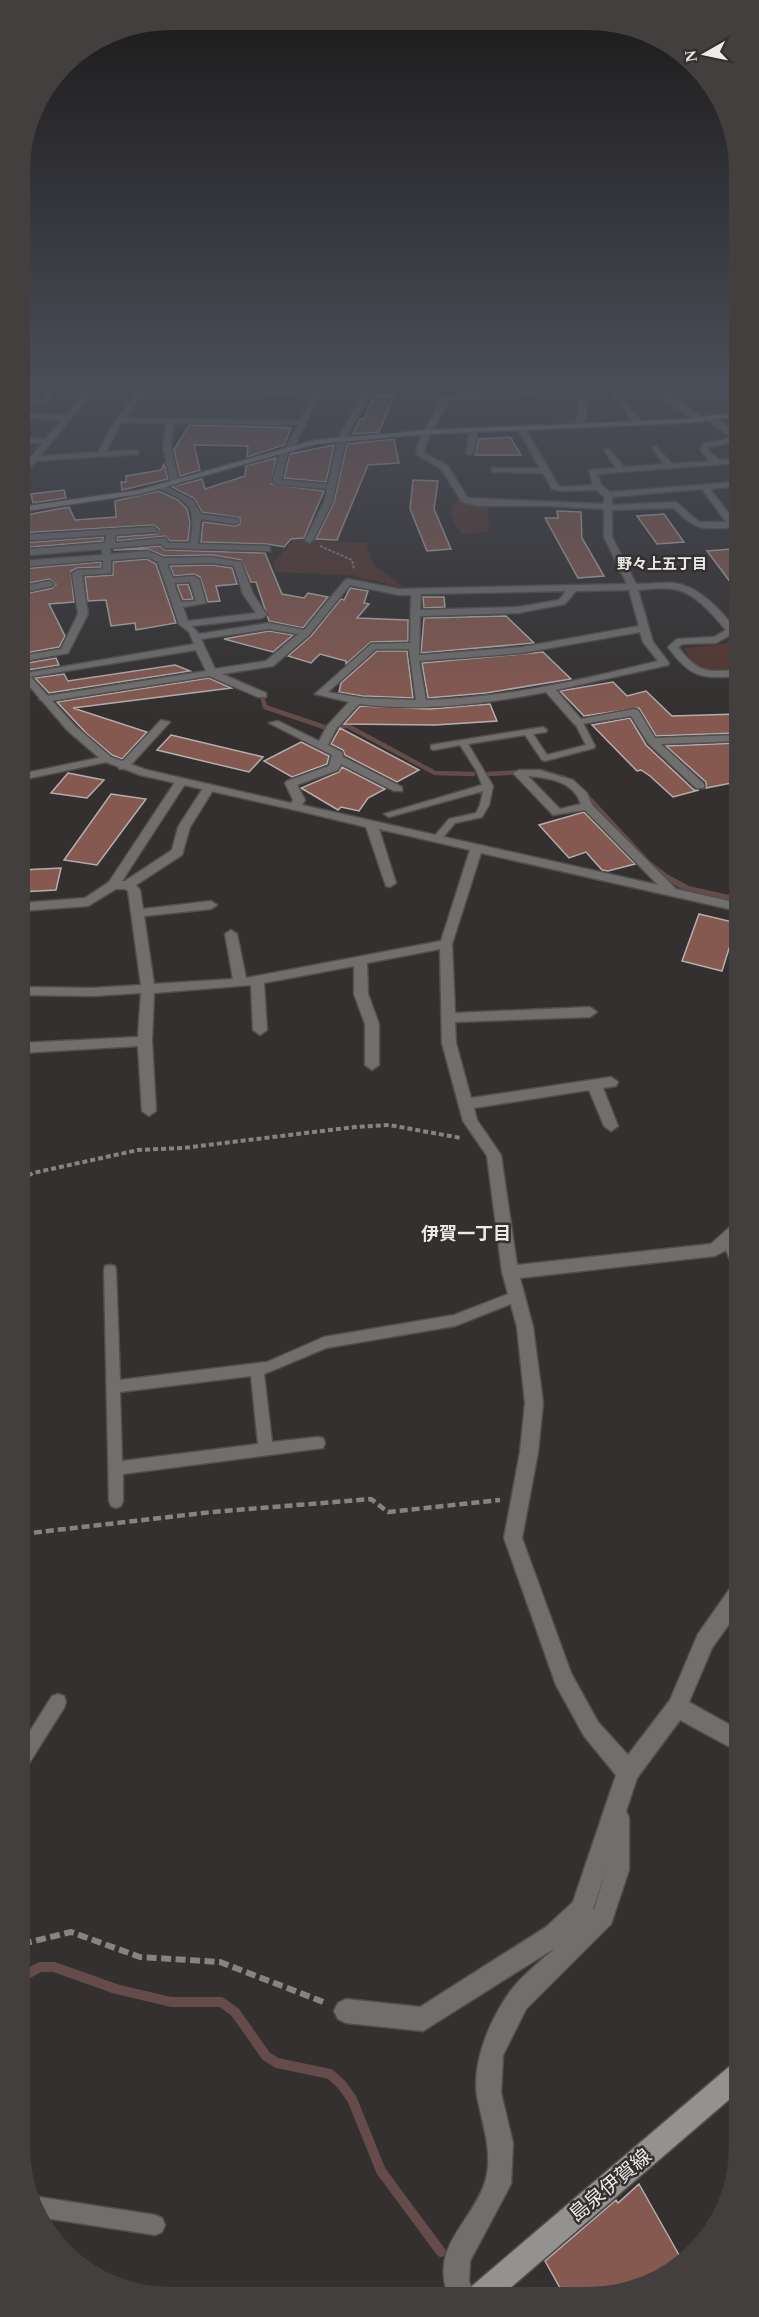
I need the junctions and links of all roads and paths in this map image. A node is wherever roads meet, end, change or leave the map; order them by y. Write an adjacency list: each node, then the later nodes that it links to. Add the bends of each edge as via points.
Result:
1 (101, 497): 8 (main road)
2 (187, 497): 9 (street)
3 (329, 497): 16 (street)
4 (463, 497): 7 (street, via 478,503)
5 (608, 497): 7 (street)
6 (712, 497): 10 (street)
7 (607, 506): 12 (street, via 676,505 690,524); 29 (street, via 608,537)
8 (30, 509)
9 (199, 516): 11 (street); 18 (street)
10 (729, 517)
11 (235, 521)
12 (729, 524)
13 (153, 530): 14 (street)
14 (111, 533): 15 (street); 19 (street)
15 (30, 537)
16 (309, 540): 27 (path, via 352,560 356,575)
17 (147, 542): 18 (street); 19 (street); 22 (street)
18 (194, 544): 20 (street)
19 (109, 545): 21 (street); 23 (street)
20 (267, 549)
21 (30, 552)
22 (147, 554): 23 (street); 24 (street)
23 (106, 557): 25 (street); 42 (street, via 108,571 77,573 84,618 64,651)
24 (162, 561): 26 (street); 35 (street, via 238,564 248,594 262,615)
25 (30, 563)
26 (170, 581): 33 (street); 33 (street, via 194,579 201,603)
27 (348, 582): 32 (street, via 399,592); 38 (street)
28 (49, 584): 30 (street)
29 (633, 586): 31 (street); 36 (street, via 691,591); 37 (street)
30 (30, 588)
31 (574, 588): 32 (street); 34 (street, via 562,602 518,610)
32 (416, 591): 34 (street)
33 (178, 605): 35 (street)
34 (416, 614): 41 (street)
35 (184, 624): 40 (street)
36 (729, 627)
37 (644, 628): 43 (street, via 522,650); 48 (street, via 648,642 664,663)
38 (306, 633): 40 (street, via 269,626); 45 (street, via 268,664)
39 (729, 633): 44 (street, via 716,640 680,642 673,647 691,670 704,675)
40 (198, 642): 45 (street); 46 (street)
41 (415, 646): 43 (street); 51 (street, via 374,646 320,694)
42 (30, 656)
43 (414, 658): 52 (street)
44 (729, 673)
45 (212, 674): 49 (street); 50 (street)
46 (30, 676)
47 (30, 684): 50 (street)
48 (550, 690): 52 (street); 55 (street)
49 (261, 695)
50 (44, 699): 64 (street)
51 (355, 702): 52 (street); 61 (street, via 331,728)
52 (421, 702)
53 (165, 722): 65 (street)
54 (274, 723): 61 (street)
55 (579, 723): 57 (lane, via 591,746 545,758); 59 (street, via 634,712)
56 (543, 730): 57 (lane)
57 (527, 732): 60 (lane)
58 (729, 738): 59 (street)
59 (652, 741): 69 (street)
60 (463, 742): 62 (lane); 68 (lane)
61 (322, 746): 63 (street, via 338,754)
62 (434, 747)
63 (337, 758): 71 (street); 73 (street, via 334,768 291,783 299,800)
64 (107, 759): 65 (street); 66 (street)
65 (123, 767): 67 (street)
66 (30, 775)
67 (180, 781): 70 (street); 79 (street)
68 (489, 786): 74 (lane); 76 (lane, via 489,801 479,815 452,821)
69 (700, 786)
70 (209, 788): 73 (street); 80 (street, via 184,827 178,852)
71 (398, 789)
72 (587, 806): 72 (street, via 586,798 558,776 519,774 557,813); 81 (street)
73 (295, 807): 75 (street)
74 (389, 814)
75 (372, 826): 76 (street); 78 (street)
76 (437, 839): 77 (street)
77 (477, 847): 81 (street); 87 (street)
78 (390, 883)
79 (113, 885): 80 (street); 84 (street, via 88,902)
80 (128, 885): 85 (street, via 134,890)
81 (673, 893): 83 (street)
82 (211, 905): 85 (street)
83 (729, 905)
84 (30, 906)
85 (138, 913): 91 (street)
86 (231, 934): 90 (street)
87 (446, 944): 88 (street); 94 (street)
88 (360, 960): 89 (street); 98 (street, via 361,994 372,1024)
89 (257, 980): 90 (street); 95 (street)
90 (240, 983): 91 (street)
91 (148, 989): 92 (street); 96 (street)
92 (30, 991)
93 (590, 1012): 94 (street)
94 (449, 1018): 101 (street, via 449,1042)
95 (260, 1030)
96 (145, 1041): 97 (street); 102 (street)
97 (30, 1047)
98 (372, 1065)
99 (611, 1082): 100 (street)
100 (594, 1085): 101 (street); 103 (street)
101 (465, 1104): 104 (street)
102 (149, 1111)
103 (611, 1126)
104 (484, 1145): 105 (path, via 447,1134 388,1125 355,1127 138,1150); 108 (street, via 494,1155)
105 (30, 1174)
106 (729, 1238): 108 (street, via 715,1250)
107 (110, 1270): 111 (lane)
108 (510, 1272): 109 (street)
109 (516, 1296): 110 (lane, via 455,1320 324,1343 268,1368); 115 (street, via 525,1327 534,1403)
110 (257, 1369): 111 (lane); 113 (lane)
111 (113, 1387): 114 (lane)
112 (318, 1443): 113 (lane)
113 (266, 1450): 114 (lane)
114 (116, 1468): 116 (lane)
115 (519, 1498): 117 (path, via 388,1512 371,1499); 123 (street, via 513,1538 563,1678 591,1729)
116 (116, 1501)
117 (30, 1533)
118 (729, 1607): 120 (street, via 705,1641)
119 (58, 1702): 121 (lane)
120 (677, 1707): 122 (street); 123 (street)
121 (30, 1734)
122 (729, 1736)
123 (628, 1772): 124 (street)
124 (619, 1803): 126 (street, via 582,1909 554,1935 423,2019); 130 (street, via 618,1870 603,1916 518,2001 491,2053 489,2094 500,2143 498,2184 457,2259)
125 (30, 1942): 126 (path, via 71,1932 140,1957 220,1962)
126 (346, 2011)
127 (729, 2084): 131 (main road, 島泉伊賀線)
128 (43, 2208): 129 (lane)
129 (155, 2225)
130 (458, 2287)
131 (490, 2287)

